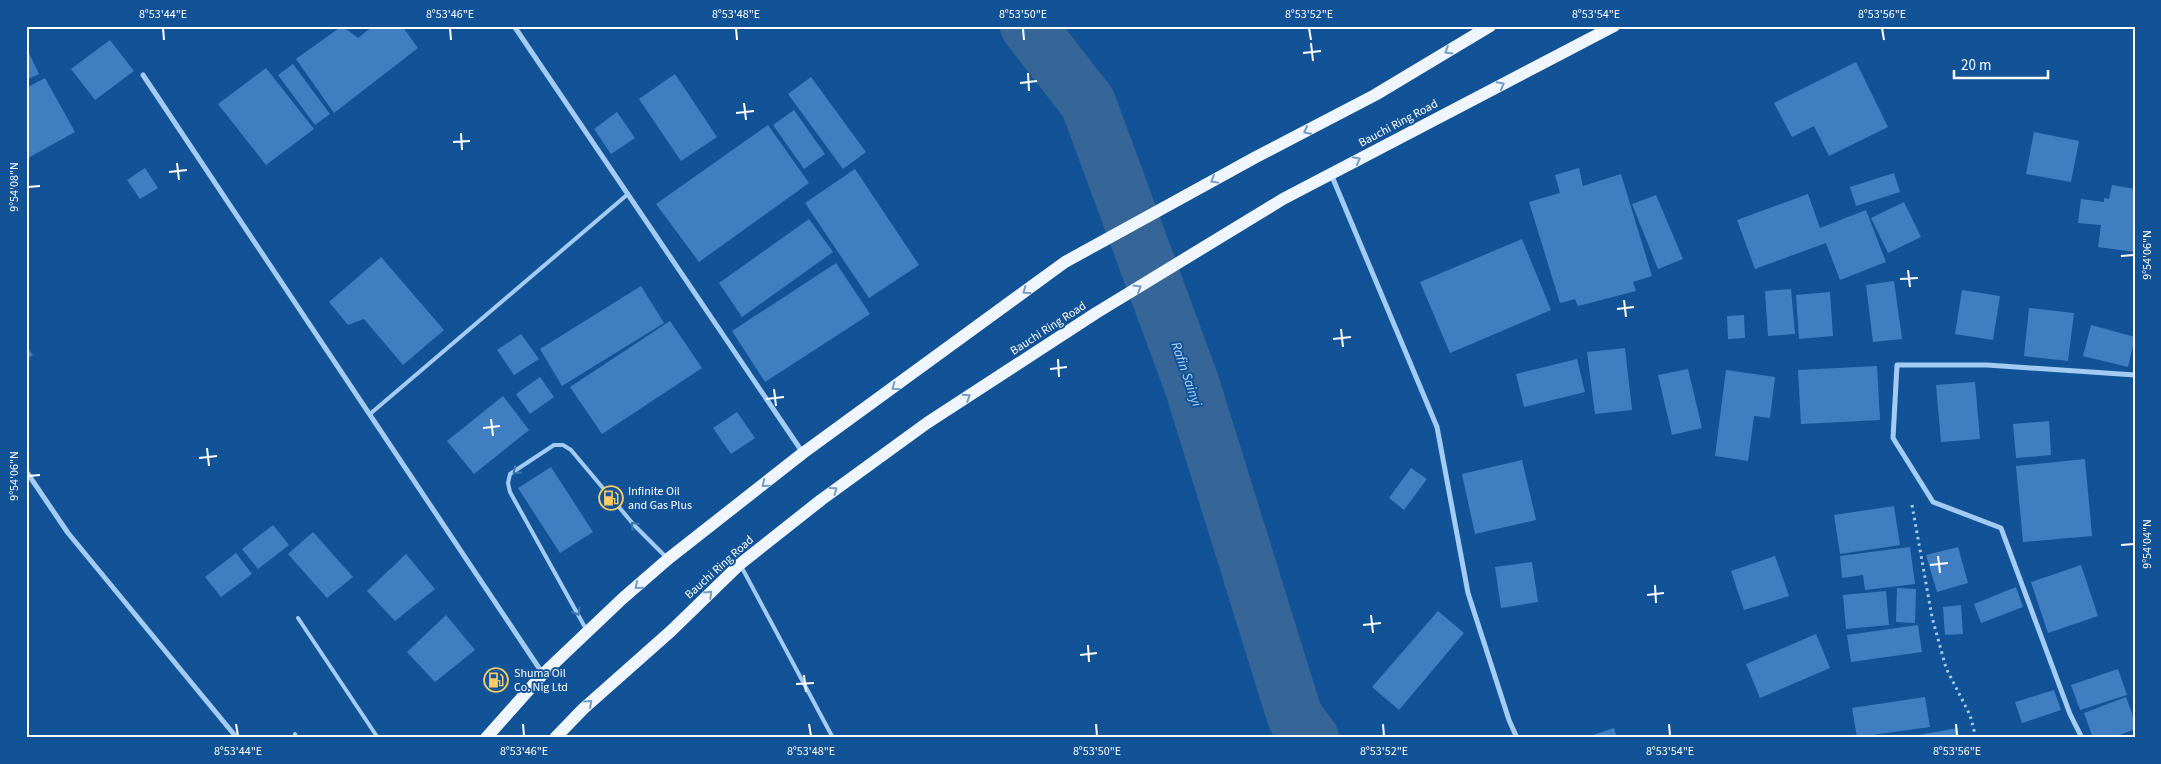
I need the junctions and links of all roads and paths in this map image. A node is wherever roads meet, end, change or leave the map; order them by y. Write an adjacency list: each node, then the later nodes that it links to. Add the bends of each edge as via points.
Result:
1 (514, 26): 6 (street)
2 (1490, 26): 9 (main road, one-way to 9, via 1375,95 1065,262)
3 (1614, 26): 5 (main road, Bauchi Ring Road, one-way to 3)
4 (143, 75): 8 (street)
5 (1331, 174): 13 (main road, Bauchi Ring Road, one-way to 5, via 927,423 1096,313 1283,199); 22 (street, via 1437,427 1468,592)
6 (628, 194): 8 (lane); 9 (street)
7 (2135, 375): 24 (street, via 1987,365 1897,365 1893,438 1933,502 2001,528 2070,714)
8 (370, 414): 16 (street)
9 (803, 453): 12 (main road, one-way to 12)
10 (26, 471): 17 (street, via 68,533)
11 (1912, 501): 23 (path, via 1913,521 1946,668 1970,715)
12 (668, 560): 15 (main road, one-way to 15); 15 (lane, one-way to 15, via 571,450 563,445 554,445 510,474 510,492)
13 (740, 564): 20 (main road, Bauchi Ring Road, one-way to 13, via 582,709); 21 (lane)
14 (298, 618): 18 (lane)
15 (588, 632): 16 (main road)
16 (543, 674): 19 (main road)
17 (237, 738)
18 (378, 738)
19 (486, 738)
20 (555, 738)
21 (833, 738)
22 (1517, 738)
23 (1976, 738)
24 (2082, 738)

